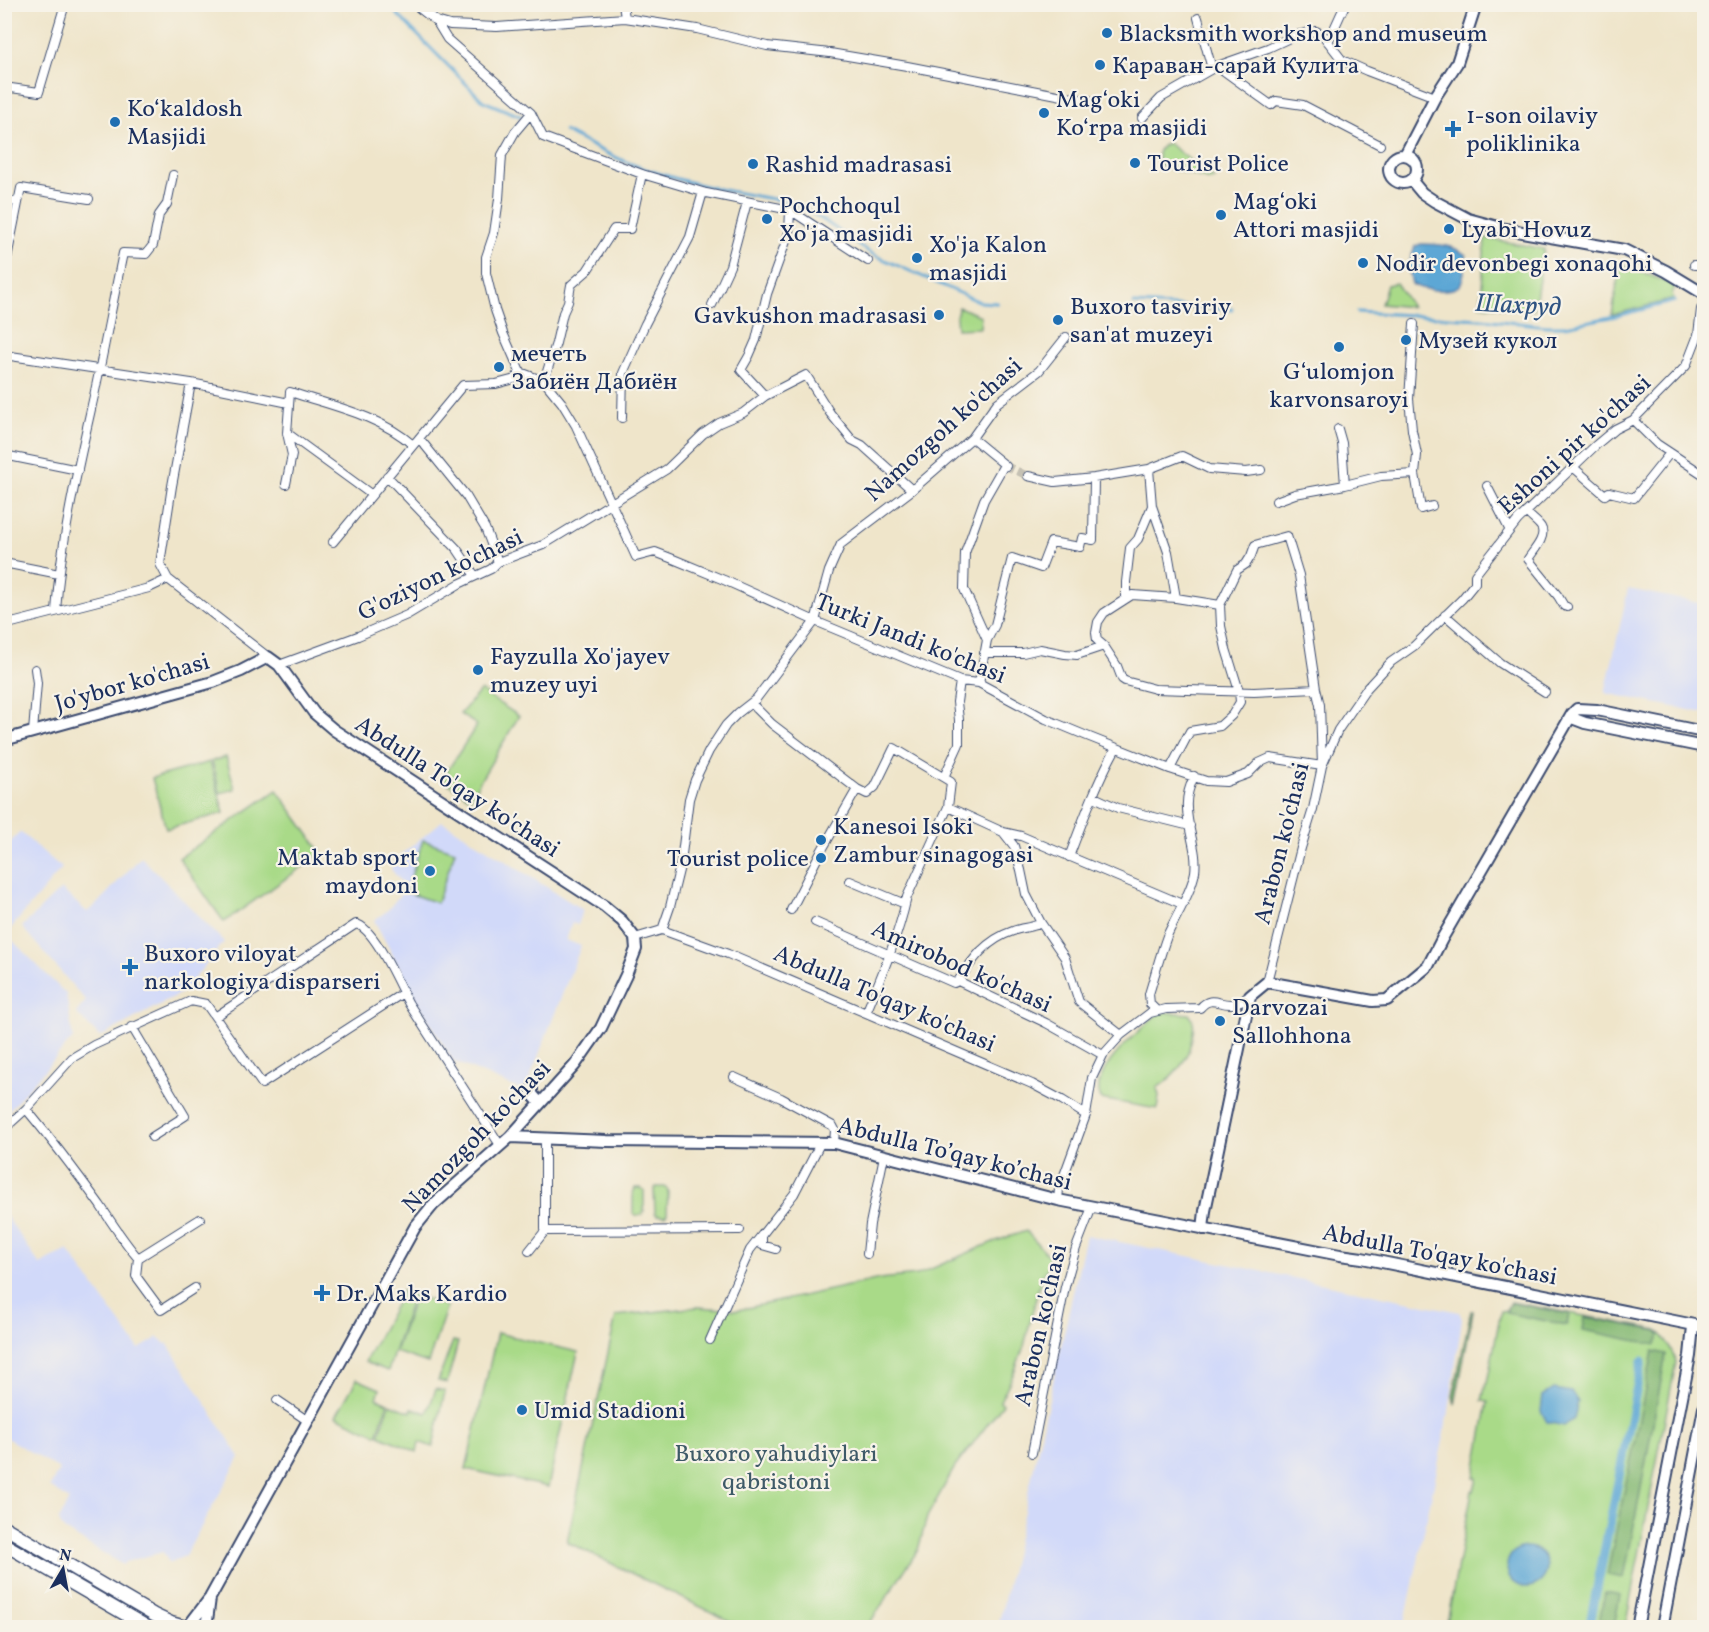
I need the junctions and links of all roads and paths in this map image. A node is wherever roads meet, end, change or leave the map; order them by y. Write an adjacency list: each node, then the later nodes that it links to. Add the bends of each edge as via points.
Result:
1 (65, 4): 11 (street, via 39,92)
2 (414, 4): 8 (street)
3 (623, 4): 6 (street)
4 (1347, 4): 9 (street)
5 (1476, 4): 12 (street, via 1457,63)
6 (625, 18): 8 (street, via 497,27); 13 (street)
7 (1198, 18): 10 (street)
8 (436, 21): 14 (street, via 447,39)
9 (1328, 42): 10 (street, via 1322,34 1309,32); 12 (street, via 1342,60)
10 (1214, 67): 15 (street, via 1161,98); 16 (street, via 1271,105 1276,101 1303,105)
11 (4, 87)
12 (1435, 97): 17 (street)
13 (1089, 100)
14 (531, 113): 18 (street, via 543,136); 38 (street, via 502,155 494,233 486,256 495,310)
15 (1142, 118)
16 (1380, 145)
17 (1405, 155): 20 (street, via 1417,165); 20 (street, via 1390,162 1389,173 1396,182)
18 (642, 174): 21 (street); 39 (street, via 630,229 614,228 587,271 571,285)
19 (173, 175): 37 (street, via 153,245 146,254 123,253)
20 (1412, 181): 31 (street, via 1422,193 1467,219 1624,250)
21 (703, 192): 25 (street); 43 (street, via 690,237 622,373)
22 (89, 199): 24 (street, via 21,188)
23 (4, 200): 24 (street)
24 (17, 202): 30 (street)
25 (747, 202): 26 (street); 32 (street, via 730,266)
26 (789, 210): 27 (street); 41 (street, via 789,233 767,294 756,340 741,370)
27 (868, 261)
28 (1704, 265): 29 (street)
29 (1694, 266)
30 (4, 273)
31 (1704, 294)
32 (712, 306)
33 (1701, 309): 44 (street, Eshoni pir ko'chasi, via 1698,335 1686,366)
34 (1414, 324): 56 (street, via 1408,399 1417,455)
35 (1066, 337): 48 (street, Namozgoh ko'chasi, via 1039,371 997,403)
36 (4, 355): 37 (street)
37 (100, 370): 40 (street); 54 (street)
38 (520, 372): 39 (street); 47 (street, via 515,379 496,384 463,386)
39 (544, 381): 67 (street, via 576,426)
40 (191, 383): 42 (street); 77 (street, via 160,564)
41 (765, 396): 64 (street, G'oziyon ko'chasi, via 806,375 852,440); 67 (street, G'oziyon ko'chasi, via 703,434 667,469)
42 (288, 403): 46 (street); 49 (street, via 290,392 371,418)
43 (622, 418)
44 (1633, 420): 50 (street); 52 (street, Eshoni pir ko'chasi, via 1615,429)
45 (1338, 429): 62 (street)
46 (287, 433): 61 (street, via 292,455); 65 (street)
47 (419, 438): 49 (street); 74 (street, via 466,496 485,528)
48 (972, 438): 64 (street, Namozgoh ko'chasi); 86 (street, via 1005,465 984,500 965,553 964,589)
49 (413, 445): 58 (street)
50 (1670, 453): 52 (street, via 1634,498 1609,492 1605,495); 57 (street)
51 (4, 455): 54 (street)
52 (1573, 467): 70 (street, Eshoni pir ko'chasi)
53 (1149, 469): 55 (street, via 1182,456 1209,469); 60 (street); 68 (street)
54 (78, 470): 75 (street)
55 (1261, 470)
56 (1416, 474): 62 (street, via 1381,476); 69 (street, via 1421,509)
57 (1704, 475)
58 (387, 476): 65 (street); 76 (street, via 457,549)
59 (1028, 476): 60 (street, via 1055,482)
60 (1095, 478): 86 (street, via 1093,540 1082,538 1080,547 1051,542 1041,568 1012,558 995,625)
61 (286, 484)
62 (1345, 485): 66 (street)
63 (1487, 486): 71 (street)
64 (912, 490): 84 (street, Namozgoh ko'chasi, via 841,544)
65 (372, 495): 72 (street)
66 (1276, 501)
67 (611, 503): 74 (street, G'oziyon ko'chasi, via 543,545); 84 (street, Turki Jandi ko'chasi, via 636,557 655,552 673,558)
68 (1152, 506): 78 (street, via 1130,548); 79 (street, via 1168,552)
69 (1432, 506)
70 (1526, 512): 71 (street, Eshoni pir ko'chasi); 81 (street, via 1542,531 1528,559)
71 (1509, 529): 83 (street, Eshoni pir ko'chasi, via 1475,575 1475,583)
72 (333, 542)
73 (4, 562): 75 (street)
74 (498, 562): 76 (street, G'oziyon ko'chasi)
75 (59, 574): 82 (street)
76 (475, 576): 90 (street, G'oziyon ko'chasi, via 407,615)
77 (168, 579): 82 (street, via 149,588); 89 (street)
78 (1126, 598): 79 (street); 87 (street, via 1098,622 1096,640)
79 (1176, 598): 80 (street)
80 (1220, 606): 94 (street, Arabon ko'chasi, via 1255,545 1287,536 1299,575); 95 (street, via 1226,649)
81 (1567, 607)
82 (56, 611): 85 (street)
83 (1445, 615): 96 (street, via 1500,663); 104 (street, Eshoni pir ko'chasi, via 1366,688 1338,730)
84 (815, 621): 92 (street, Turki Jandi ko'chasi); 97 (street, Namozgoh ko'chasi)
85 (4, 626)
86 (987, 640): 88 (street)
87 (1104, 646): 88 (street, via 1077,655 1040,649); 95 (street, via 1125,681 1155,689)
88 (984, 653): 93 (street)
89 (268, 657): 90 (street, Abdulla To'qay ko'chasi); 99 (street, Jo'ybor ko'chasi, via 213,682)
90 (279, 665): 121 (street, Abdulla To'qay ko'chasi, via 314,713 334,730 604,906)
91 (35, 669): 99 (street)
92 (960, 681): 93 (street, Turki Jandi ko'chasi); 107 (street, via 959,744)
93 (979, 683): 103 (street, Turki Jandi ko'chasi)
94 (1316, 689): 95 (street); 104 (street, Arabon ko'chasi)
95 (1239, 691): 105 (street, via 1240,702 1232,715 1220,726 1190,731)
96 (1545, 692)
97 (751, 703): 108 (street); 120 (street, Namozgoh ko'chasi, via 726,725 691,790 681,862)
98 (1572, 714): 100 (street, via 1587,708); 102 (street, via 1572,718 1585,723); 124 (street, via 1428,966 1387,1000 1373,1001)
99 (33, 732): 101 (street, Jo'ybor ko'chasi)
100 (1704, 732)
101 (4, 740)
102 (1704, 747)
103 (1116, 748): 105 (street, Turki Jandi ko'chasi); 109 (street)
104 (1322, 766): 106 (street, Turki Jandi ko'chasi, via 1270,758 1248,774 1226,782); 124 (street, Arabon ko'chasi)
105 (1170, 769): 106 (street, Turki Jandi ko'chasi)
106 (1194, 776): 111 (street, via 1188,790)
107 (944, 777): 108 (street, via 894,748 875,788 867,794); 110 (street, via 951,782)
108 (856, 789): 117 (street)
109 (1094, 797): 111 (street, via 1118,808); 113 (street)
110 (948, 807): 112 (street); 115 (street)
111 (1190, 826): 116 (street, via 1195,869 1192,887)
112 (1003, 832): 113 (street); 119 (street, via 1014,846 1026,894)
113 (1069, 858): 116 (street)
114 (850, 881): 115 (street)
115 (905, 904): 122 (street)
116 (1182, 904): 127 (street, via 1166,938 1149,994 1150,1004)
117 (791, 910)
118 (814, 922): 122 (street, Amirobod ko'chasi)
119 (1041, 923): 123 (street, via 1004,934 985,947); 131 (street, via 1065,958 1079,1002)
120 (662, 930): 121 (street); 128 (street, Abdulla To'qay ko'chasi)
121 (635, 938): 135 (street, Namozgoh ko'chasi, via 632,960 601,1028 575,1065)
122 (889, 956): 123 (street, Amirobod ko'chasi, via 954,983); 128 (street)
123 (958, 981): 132 (street, Amirobod ko'chasi)
124 (1267, 982): 126 (street)
125 (403, 993): 129 (street, via 262,1084); 129 (street, via 374,939 356,924); 144 (street)
126 (1250, 996): 127 (street, via 1233,1004 1210,1001 1200,1008); 150 (street)
127 (1156, 1010): 131 (street)
128 (866, 1013): 137 (street, Abdulla To'qay ko'chasi, via 1032,1084)
129 (215, 1017): 130 (street, via 206,1004 191,1001)
130 (132, 1027): 136 (street, via 72,1058); 139 (street, via 185,1116)
131 (1121, 1035): 132 (street)
132 (1103, 1055): 137 (street, via 1092,1078)
133 (734, 1077): 143 (street, via 833,1126)
134 (532, 1089): 135 (street)
135 (540, 1103): 140 (street, Namozgoh ko'chasi)
136 (26, 1109): 138 (street); 157 (street)
137 (1086, 1115): 146 (street)
138 (4, 1129)
139 (152, 1137)
140 (510, 1137): 141 (street, Abdulla To’qay ko’chasi); 144 (street, Namozgoh ko'chasi)
141 (545, 1139): 142 (street, Abdulla To’qay ko’chasi); 152 (street)
142 (821, 1142): 143 (street, Abdulla To’qay ko’chasi); 153 (street, via 794,1194)
143 (834, 1143): 145 (street, Abdulla To’qay ko’chasi)
144 (500, 1145): 164 (street, Namozgoh ko'chasi, via 433,1205 415,1227)
145 (884, 1156): 146 (street, Abdulla To’qay ko’chasi); 156 (street)
146 (1058, 1200): 147 (street, Abdulla To’qay ko’chasi)
147 (1092, 1207): 149 (street, Abdulla To’qay ko’chasi); 165 (street, Arabon ko'chasi, via 1065,1287)
148 (200, 1219): 157 (street)
149 (1172, 1222): 150 (street, Abdulla To'qay ko'chasi)
150 (1203, 1228): 159 (street, Abdulla To'qay ko'chasi)
151 (740, 1230): 152 (street)
152 (545, 1231): 155 (street)
153 (762, 1235): 154 (street, via 762,1245); 161 (street, via 750,1250)
154 (776, 1249)
155 (529, 1251)
156 (867, 1254)
157 (138, 1258): 158 (street, via 136,1276 161,1310)
158 (195, 1288)
159 (1700, 1327): 160 (street); 174 (street, via 1690,1356)
160 (1704, 1338)
161 (710, 1340)
162 (277, 1400): 164 (street)
163 (1704, 1407): 175 (street)
164 (308, 1421): 168 (street, Namozgoh ko'chasi)
165 (1032, 1453)
166 (4, 1527): 170 (main road, via 154,1615)
167 (4, 1544): 169 (main road)
168 (210, 1599): 170 (street, Namozgoh ko'chasi); 173 (street, Namozgoh ko'chasi)
169 (120, 1612): 171 (main road); 172 (main road)
170 (188, 1627)
171 (129, 1628)
172 (149, 1628)
173 (206, 1628)
174 (1637, 1628)
175 (1662, 1628)

